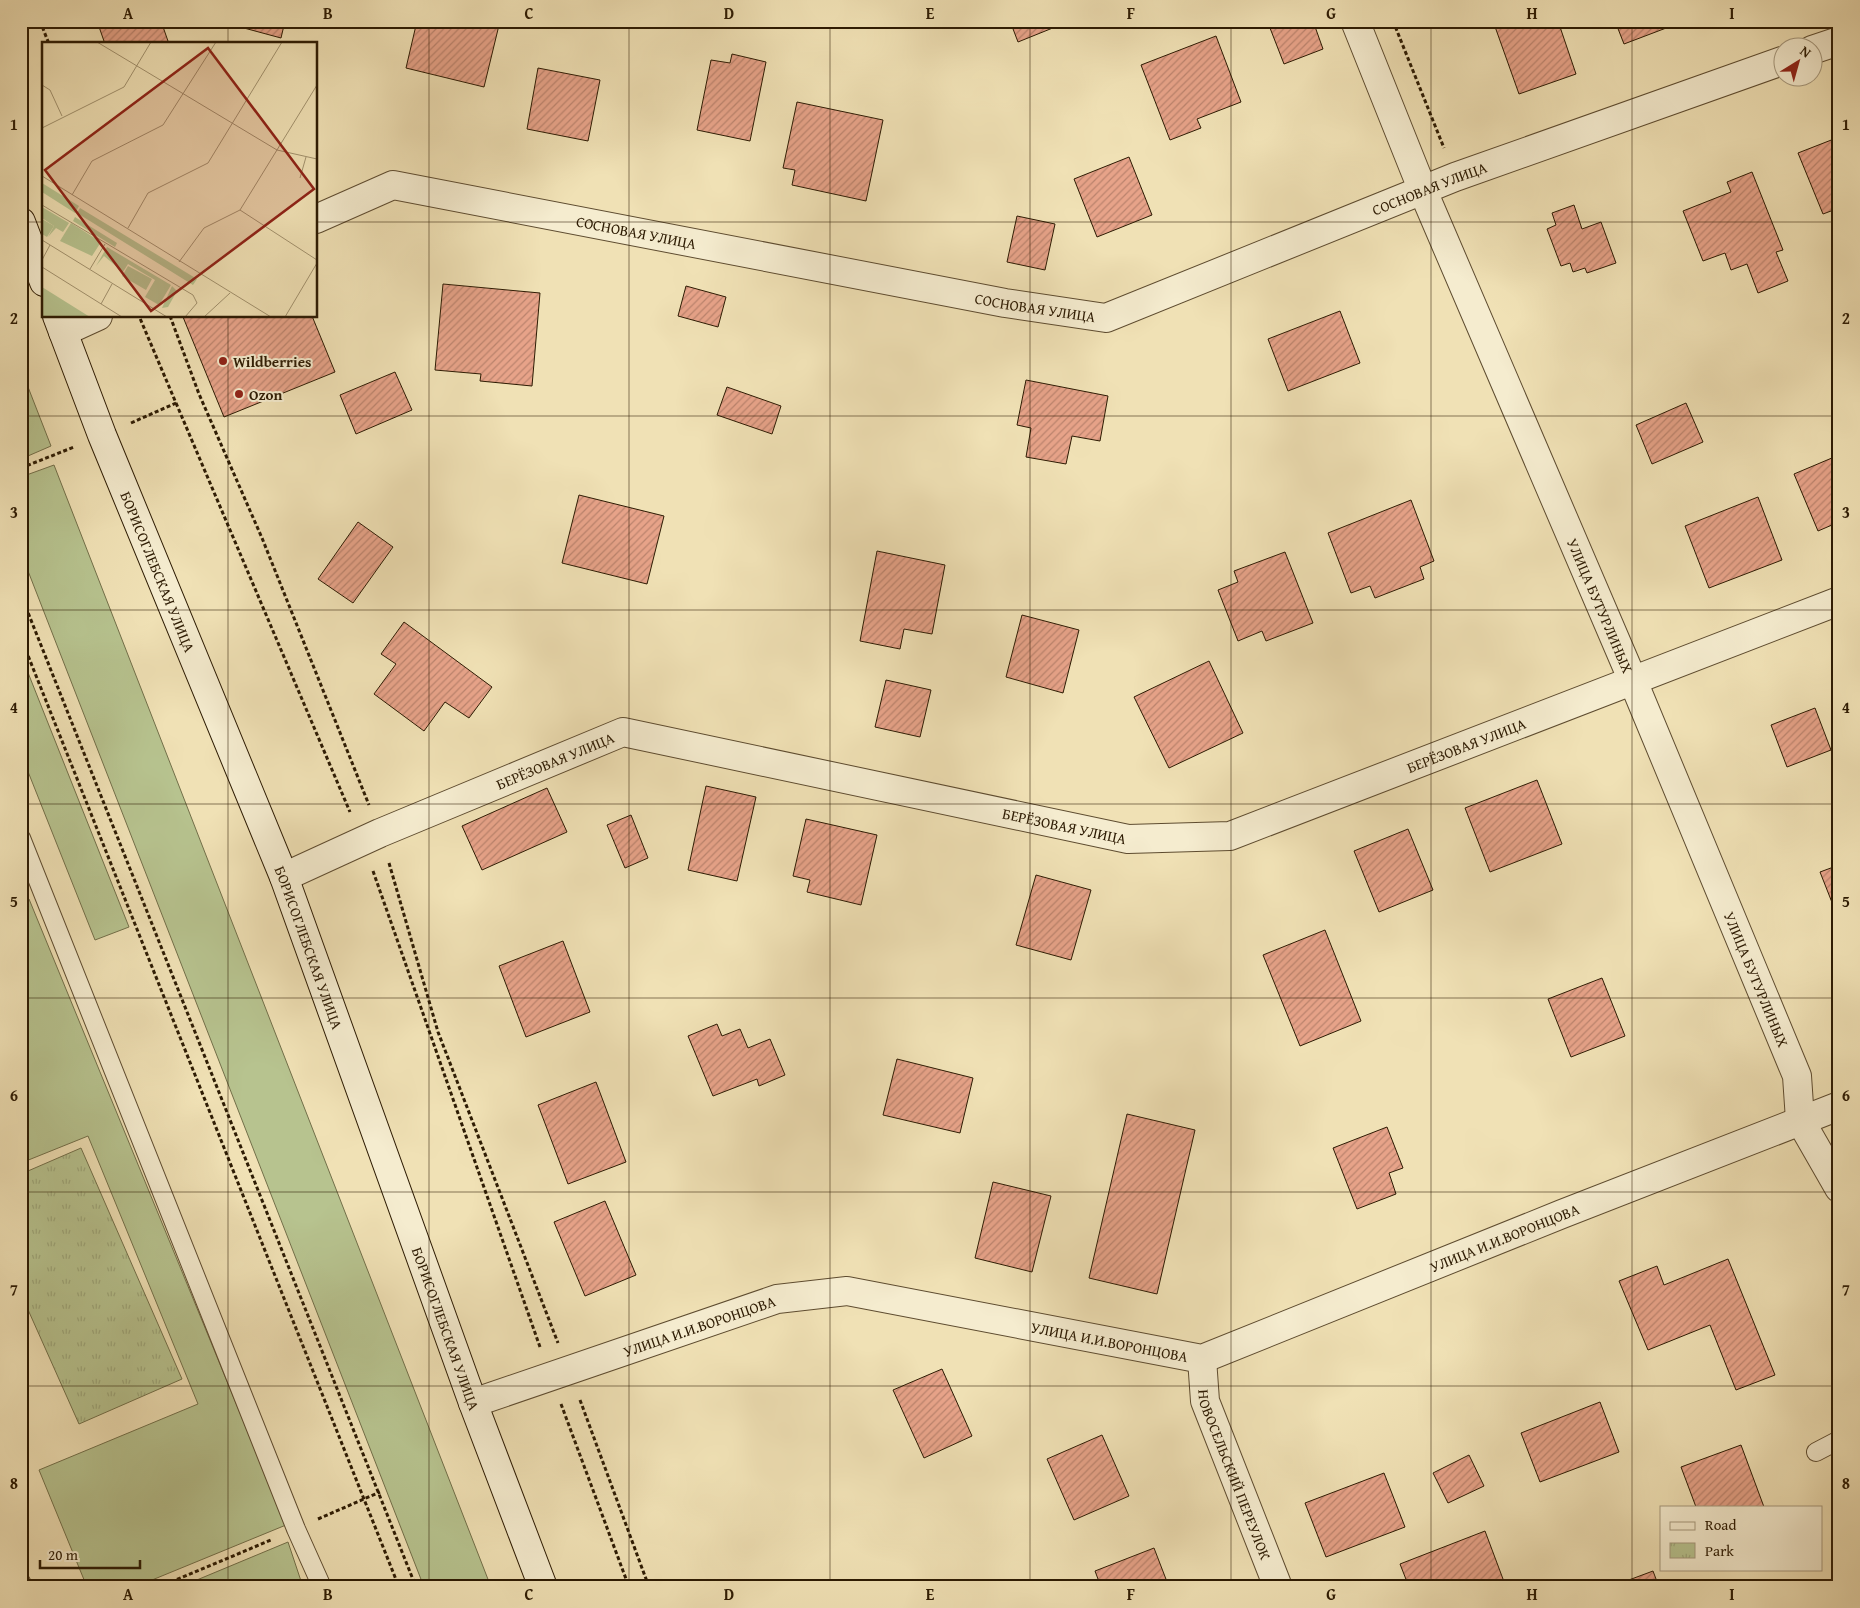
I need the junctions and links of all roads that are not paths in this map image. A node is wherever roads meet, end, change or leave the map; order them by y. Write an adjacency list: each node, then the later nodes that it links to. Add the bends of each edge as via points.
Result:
1 (1355, 21): 5 (street, УЛИЦА БУТУРЛИНЫХ)
2 (1839, 41): 3 (street)
3 (1822, 47)
4 (1772, 65): 5 (street, СОСНОВАЯ УЛИЦА)
5 (1423, 191): 6 (street, СОСНОВАЯ УЛИЦА, via 1106,318 1005,303 393,186); 12 (street, УЛИЦА БУТУРЛИНЫХ)
6 (318, 218)
7 (21, 222): 8 (street)
8 (42, 277)
9 (88, 318): 10 (street)
10 (60, 324): 15 (street, БОРИСОГЛЕБСКАЯ УЛИЦА, via 106,445)
11 (1839, 601): 12 (street, БЕРЁЗОВАЯ УЛИЦА)
12 (1633, 680): 15 (street, БЕРЁЗОВАЯ УЛИЦА, via 1230,836 1128,839 624,732 371,837); 17 (street, УЛИЦА БУТУРЛИНЫХ, via 1797,1076)
13 (21, 838): 14 (lane)
14 (26, 870): 25 (lane)
15 (284, 877): 20 (street, БОРИСОГЛЕБСКАЯ УЛИЦА)
16 (1839, 1106): 17 (street, УЛИЦА И.И.ВОРОНЦОВА)
17 (1800, 1120): 18 (street, УЛИЦА БУТУРЛИНЫХ); 19 (street, УЛИЦА И.И.ВОРОНЦОВА)
18 (1839, 1188)
19 (1202, 1359): 20 (street, УЛИЦА И.И.ВОРОНЦОВА, via 846,1291 777,1299); 27 (street, НОВОСЕЛЬСКИЙ ПЕРЕУЛОК, via 1205,1400)
20 (473, 1403): 26 (street, БОРИСОГЛЕБСКАЯ УЛИЦА)
21 (1839, 1440): 22 (lane)
22 (1816, 1452)
23 (21, 1582): 24 (lane)
24 (23, 1587)
25 (322, 1587)
26 (543, 1587)
27 (1278, 1587)

